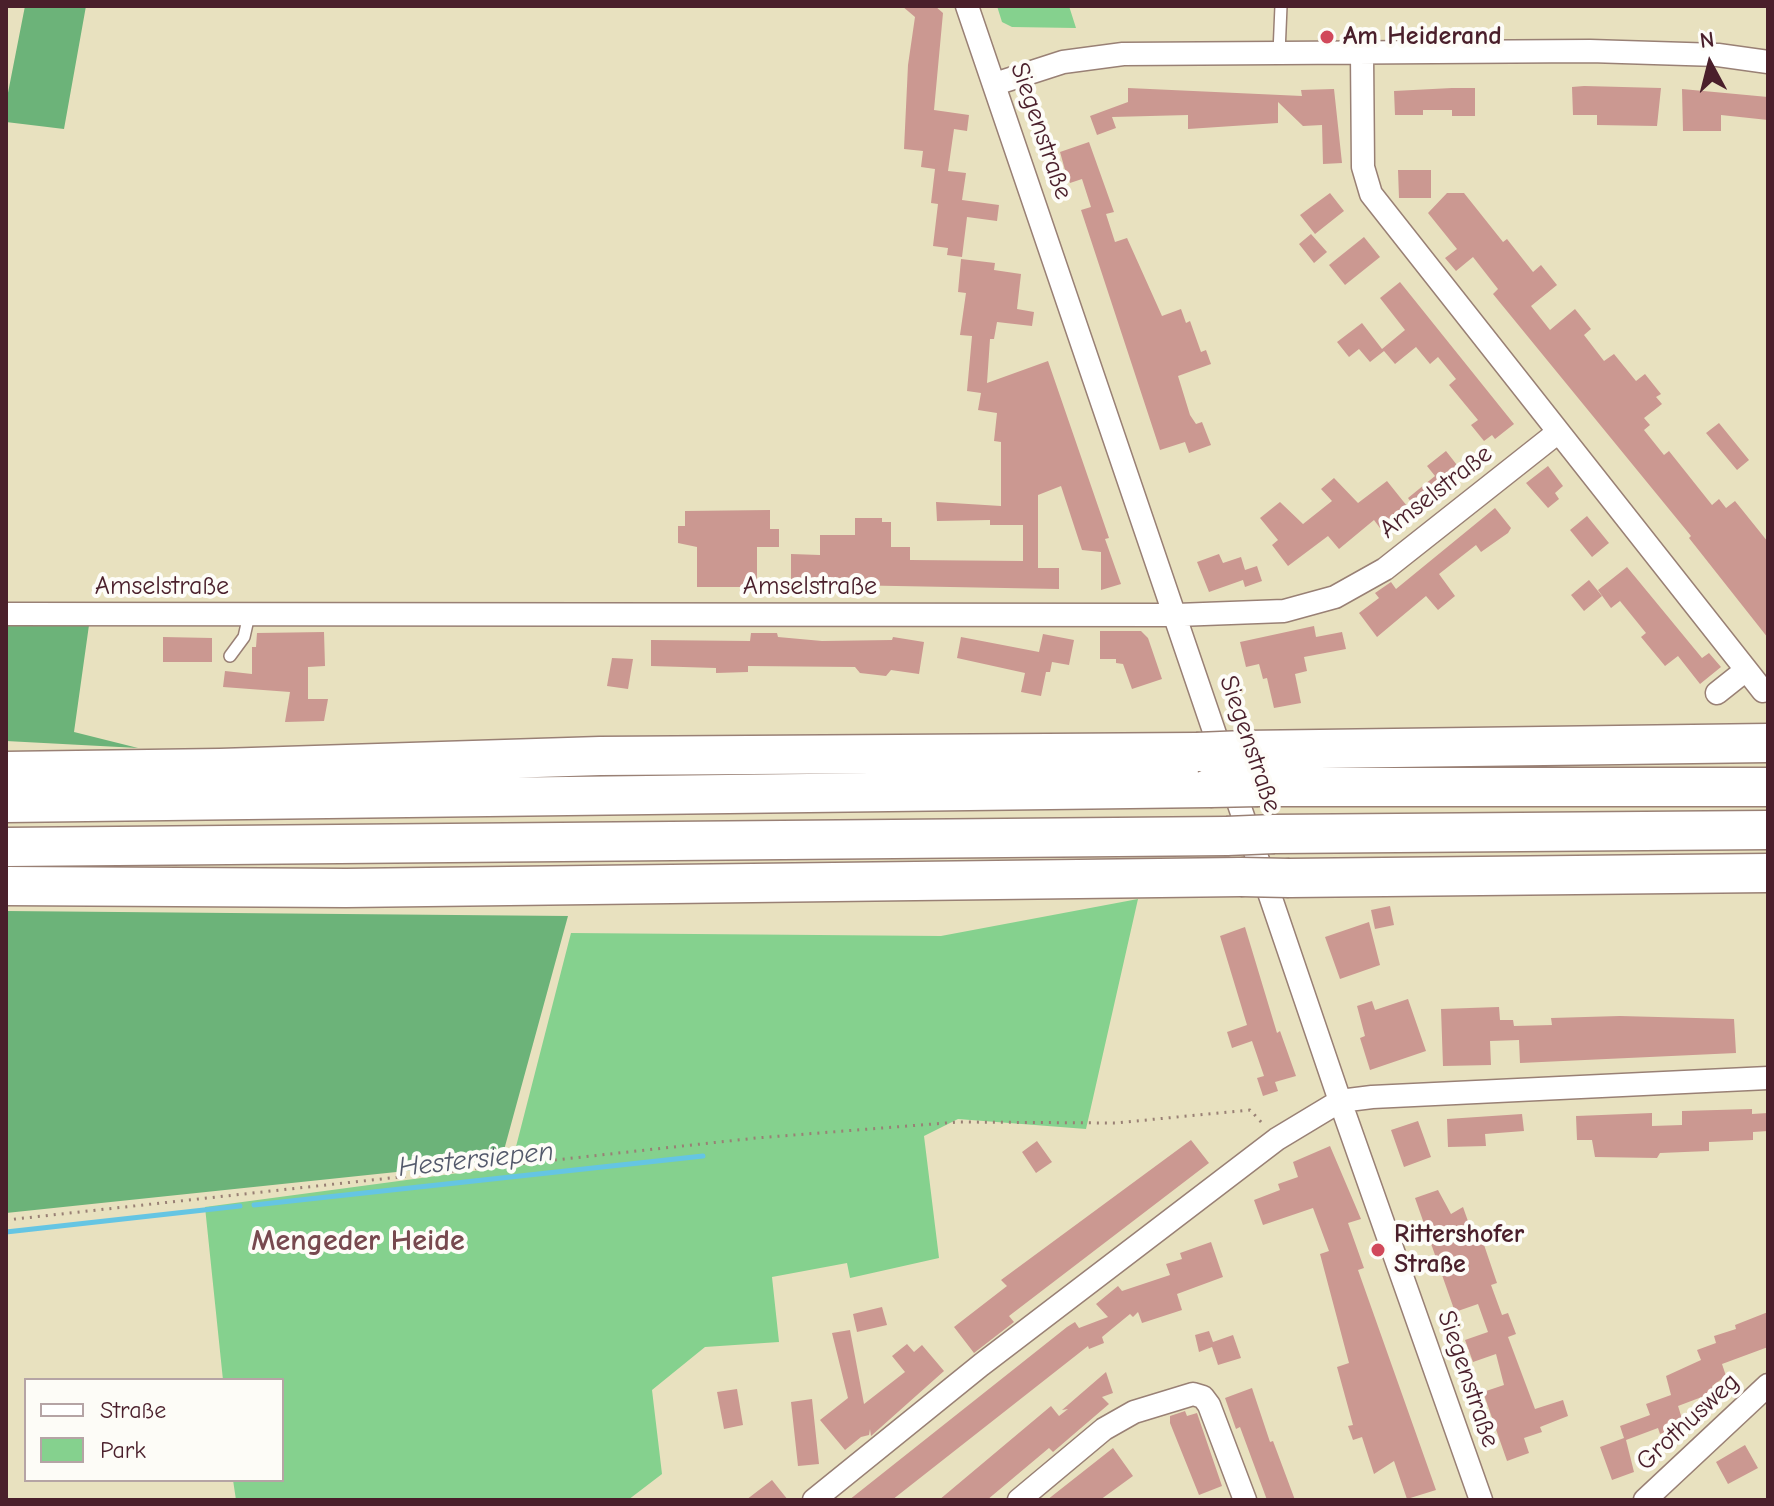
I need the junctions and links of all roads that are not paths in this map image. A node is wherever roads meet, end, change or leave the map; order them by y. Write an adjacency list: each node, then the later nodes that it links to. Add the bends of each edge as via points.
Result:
1 (967, 6): 6 (street, Siegenstraße)
2 (1281, 6): 3 (lane)
3 (1279, 53): 4 (street); 6 (street, via 1087,57)
4 (1362, 54): 5 (street, via 1590,51); 7 (street, via 1363,167 1371,194)
5 (1768, 62)
6 (995, 84): 10 (street, Siegenstraße)
7 (1557, 433): 10 (street, Amselstraße, via 1385,569 1335,597 1284,611); 12 (street)
8 (6, 614): 9 (street, Amselstraße)
9 (249, 615): 10 (street, Amselstraße); 11 (lane, via 244,637)
10 (1177, 615): 24 (street, Siegenstraße)
11 (230, 656)
12 (1746, 670): 13 (street); 14 (street)
13 (1763, 691)
14 (1717, 693)
15 (1768, 743): 16 (highway, bridge, via 600,756)
16 (6, 771)
17 (1768, 787): 18 (highway, bridge, via 1258,787)
18 (6, 803)
19 (1768, 830): 20 (highway, bridge)
20 (6, 847)
21 (1768, 873): 22 (highway, bridge, via 346,888)
22 (6, 886)
23 (1768, 1078): 24 (street)
24 (1340, 1101): 26 (street, via 1277,1139); 29 (street, Siegenstraße)
25 (1768, 1385): 30 (street, Grothusweg)
26 (814, 1500)
27 (1019, 1500): 28 (street, via 1104,1429 1134,1412 1193,1394 1209,1405)
28 (1245, 1500)
29 (1481, 1500)
30 (1645, 1500)

